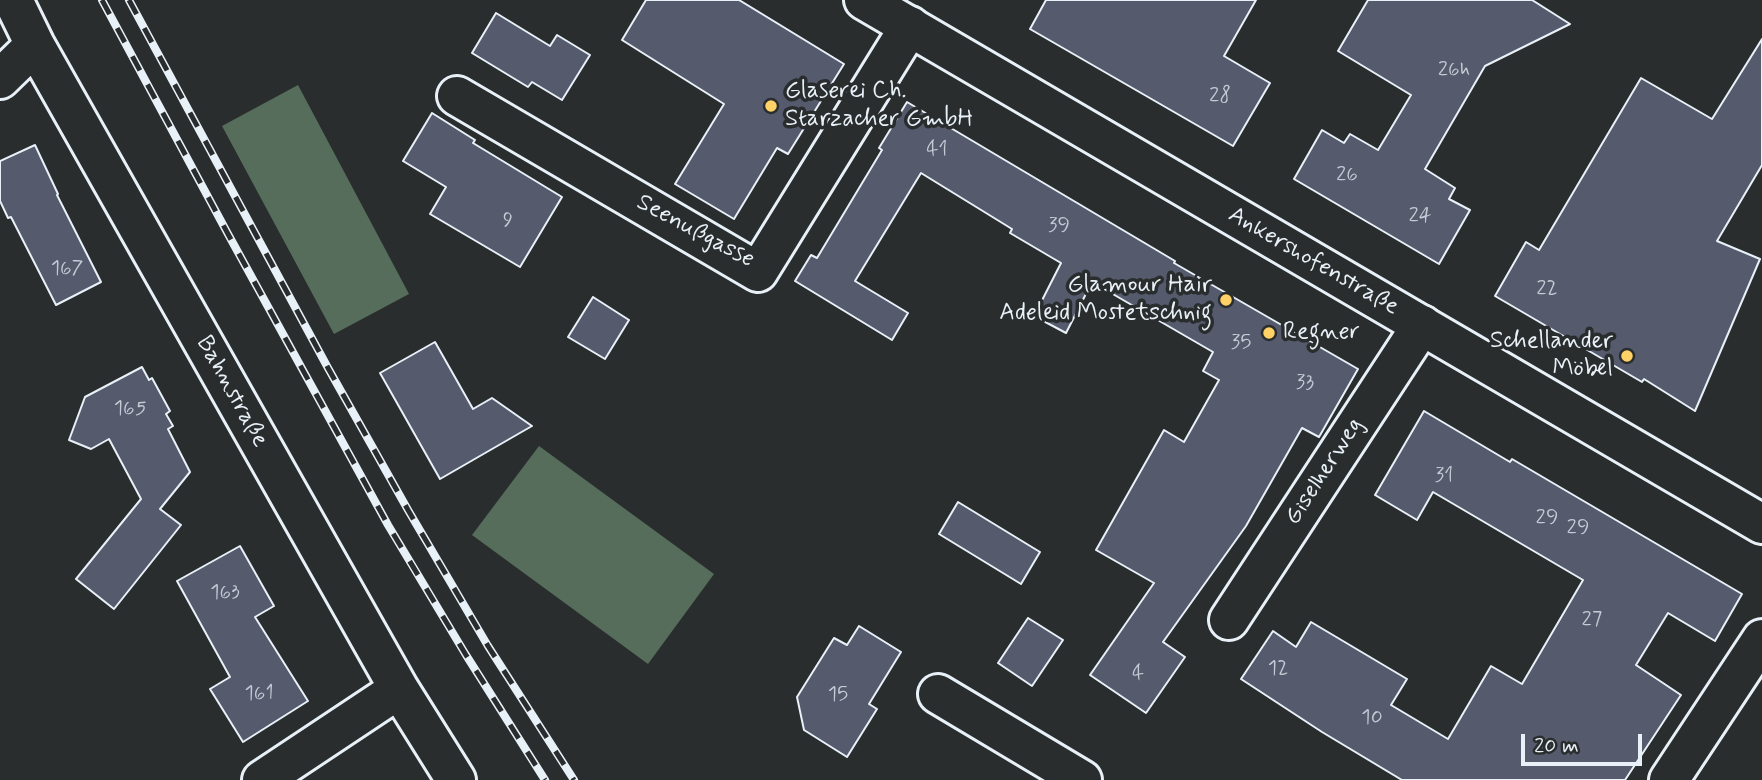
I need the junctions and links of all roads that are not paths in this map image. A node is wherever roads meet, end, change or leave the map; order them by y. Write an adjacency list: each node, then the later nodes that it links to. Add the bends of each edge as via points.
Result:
1 (13, 0): 4 (street, Bahnstraße)
2 (864, 0): 3 (street, Ankershofenstraße)
3 (910, 26): 6 (street, Seenußgasse, via 758,272); 7 (street, Ankershofenstraße)
4 (35, 45): 5 (street); 11 (street, Bahnstraße)
5 (0, 79)
6 (457, 96)
7 (1422, 325): 8 (street, Ankershofenstraße); 9 (street, Giselherweg)
8 (1762, 524)
9 (1229, 620)
10 (1762, 639): 16 (street)
11 (399, 689): 13 (street); 14 (street, Bahnstraße)
12 (938, 694): 15 (street)
13 (262, 780)
14 (456, 780)
15 (1082, 780)
16 (1669, 780)

